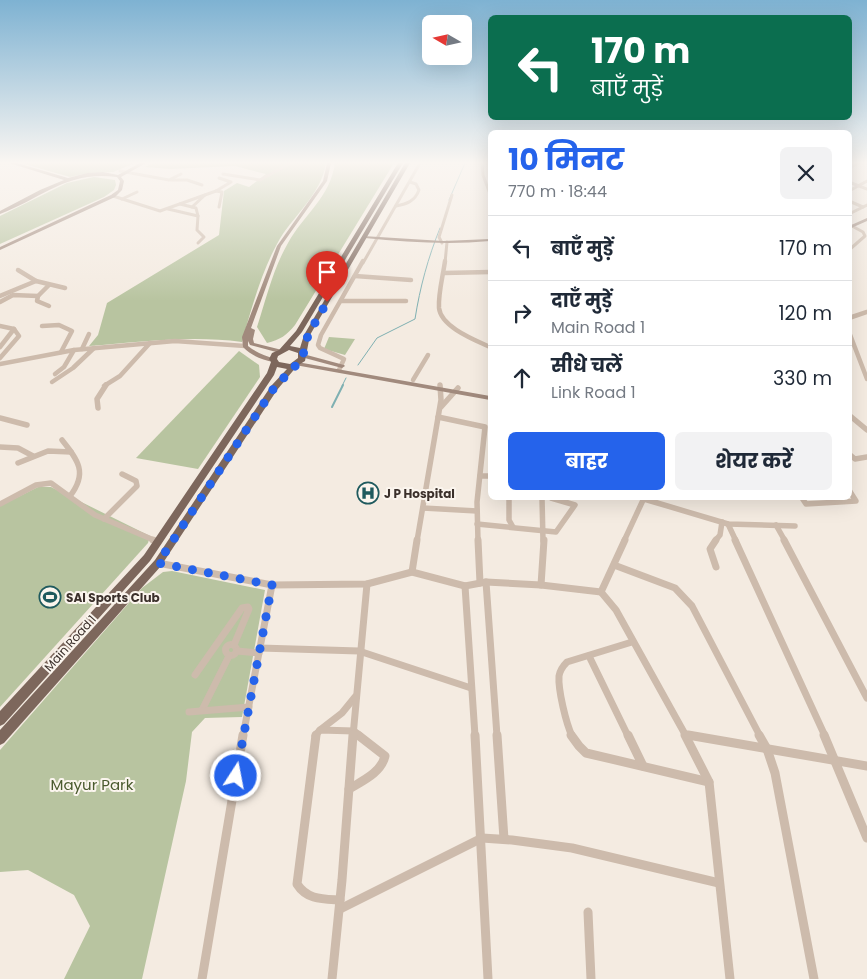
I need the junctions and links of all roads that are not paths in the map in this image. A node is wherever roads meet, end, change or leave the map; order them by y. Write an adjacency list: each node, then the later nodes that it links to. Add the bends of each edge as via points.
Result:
1 (85, 209): 21 (street)
2 (150, 209): 3 (street)
3 (168, 209): 11 (street)
4 (196, 209): 11 (street)
5 (305, 209): 44 (street, via 279,246 246,333)
6 (308, 209): 50 (street, via 281,248 251,333 250,341 254,346)
7 (374, 209): 50 (main road, Main Road 1, via 299,332)
8 (382, 209): 15 (main road, Main Road 1)
9 (394, 209): 16 (street)
10 (448, 209): 18 (street, via 439,237)
11 (198, 216): 19 (street, via 197,230 204,238)
12 (867, 219): 13 (street)
13 (852, 225)
14 (852, 227): 20 (street, via 865,236)
15 (365, 237): 16 (street); 52 (main road, Main Road 1, via 308,335)
16 (376, 238): 18 (street); 25 (street)
17 (488, 240): 18 (street)
18 (443, 242): 24 (street)
19 (198, 243)
20 (852, 247)
21 (0, 248)
22 (18, 270): 27 (street)
23 (488, 272): 24 (street)
24 (444, 273): 45 (street, via 439,309 445,321 464,335)
25 (355, 276): 26 (street); 32 (street)
26 (411, 280)
27 (36, 281): 28 (street); 30 (street)
28 (49, 285): 29 (street); 31 (street)
29 (65, 288)
30 (0, 296)
31 (38, 296): 34 (street, via 13,295); 35 (street, via 36,301)
32 (341, 301): 33 (street); 58 (street, via 318,345 323,351 343,358)
33 (406, 301)
34 (0, 302)
35 (49, 306)
36 (867, 312): 37 (street)
37 (852, 317)
38 (0, 326): 40 (street)
39 (42, 326): 51 (street, via 59,325 72,331)
40 (14, 329): 46 (street); 54 (street, via 18,336)
41 (89, 334): 48 (street)
42 (852, 340): 60 (street)
43 (150, 343): 44 (street, via 197,341); 47 (street); 67 (street, via 120,376 103,387 97,399)
44 (245, 346): 55 (street, via 260,357)
45 (488, 346)
46 (0, 347)
47 (94, 348): 48 (street); 62 (street)
48 (82, 349): 49 (street)
49 (74, 350): 51 (street); 59 (street, via 64,367)
50 (281, 350): 52 (main road, via 294,348); 55 (main road, Main Road 1, via 274,355)
51 (61, 352): 56 (street)
52 (303, 355): 57 (main road, Main Road 1); 58 (street)
53 (428, 355): 61 (street)
54 (0, 358)
55 (274, 361): 57 (main road, via 281,366); 102 (main road, Main Road 1, via 271,373)
56 (0, 364)
57 (295, 364): 58 (street); 103 (main road, Main Road 1, via 274,388)
58 (340, 368): 61 (street); 63 (street)
59 (55, 374)
60 (867, 379)
61 (413, 380): 63 (street)
62 (52, 382)
63 (440, 387): 64 (street); 68 (street)
64 (457, 390): 65 (street); 66 (street); 68 (street)
65 (488, 393)
66 (488, 398)
67 (98, 408)
68 (440, 409): 69 (street)
69 (438, 417): 82 (street, via 485,427); 93 (street)
70 (0, 418): 72 (street)
71 (852, 418): 73 (street)
72 (27, 425)
73 (867, 430)
74 (62, 440): 76 (street)
75 (0, 447): 77 (street, via 18,448)
76 (71, 452): 77 (street, via 48,451); 85 (street, via 81,471 77,488)
77 (33, 456): 80 (street)
78 (867, 457): 79 (street)
79 (852, 458)
80 (18, 463)
81 (122, 474): 95 (street, via 136,481 137,486)
82 (480, 476): 83 (street); 94 (street)
83 (488, 476)
84 (852, 495): 91 (street, via 856,501 806,504)
85 (70, 496): 92 (street, via 46,482); 95 (street)
86 (509, 500): 100 (street, via 508,520)
87 (542, 500): 101 (street)
88 (559, 500): 101 (street, via 574,505 556,532)
89 (643, 500): 104 (street)
90 (650, 500): 96 (street)
91 (803, 500)
92 (0, 504)
93 (423, 508): 94 (street); 106 (street)
94 (477, 511): 97 (street)
95 (104, 519): 102 (street)
96 (725, 523): 98 (street); 105 (street, via 710,549); 133 (street)
97 (478, 524): 100 (street); 107 (street)
98 (776, 525): 99 (street); 123 (street)
99 (795, 526)
100 (513, 527): 101 (street)
101 (544, 532): 110 (street)
102 (158, 542): 127 (main road, Main Road 1)
103 (158, 563): 109 (street); 131 (main road, Main Road 1)
104 (614, 564): 112 (street); 132 (street, via 675,588 692,606)
105 (716, 567)
106 (412, 572): 108 (street); 111 (street)
107 (483, 582): 110 (street); 111 (street); 140 (street)
108 (367, 584): 109 (street); 117 (street)
109 (272, 585): 116 (street)
110 (541, 585): 112 (street)
111 (465, 586): 121 (street)
112 (601, 592): 113 (street, via 616,610)
113 (632, 642): 119 (street); 130 (street)
114 (214, 648): 115 (street, via 242,608 248,608); 118 (street); 120 (street)
115 (235, 648): 116 (street); 118 (street, via 233,655)
116 (260, 651): 117 (street); 124 (street)
117 (359, 652): 121 (street); 122 (street)
118 (227, 653): 125 (street)
119 (589, 656): 134 (street); 134 (street, via 568,662 559,678 571,736 586,753)
120 (195, 675)
121 (471, 688): 138 (street)
122 (356, 697): 128 (street); 129 (street)
123 (867, 698)
124 (249, 707): 125 (street); 144 (street)
125 (202, 710): 126 (street)
126 (189, 712)
127 (0, 720)
128 (320, 730): 129 (street); 142 (street, via 315,736 297,884 308,897)
129 (354, 731): 137 (street); 137 (street, via 385,756 385,760)
130 (685, 734): 132 (street); 136 (street)
131 (0, 739)
132 (767, 749): 133 (street); 149 (street)
133 (837, 762): 135 (street); 139 (street)
134 (643, 766): 136 (street)
135 (867, 766)
136 (709, 782): 141 (street)
137 (349, 789): 142 (street)
138 (482, 838): 140 (street); 142 (street); 146 (street)
139 (867, 838)
140 (504, 839): 141 (street, via 608,855)
141 (719, 883): 148 (street)
142 (340, 904): 145 (street)
143 (588, 912): 147 (street)
144 (202, 979)
145 (332, 979)
146 (488, 979)
147 (591, 979)
148 (730, 979)
149 (814, 979)

